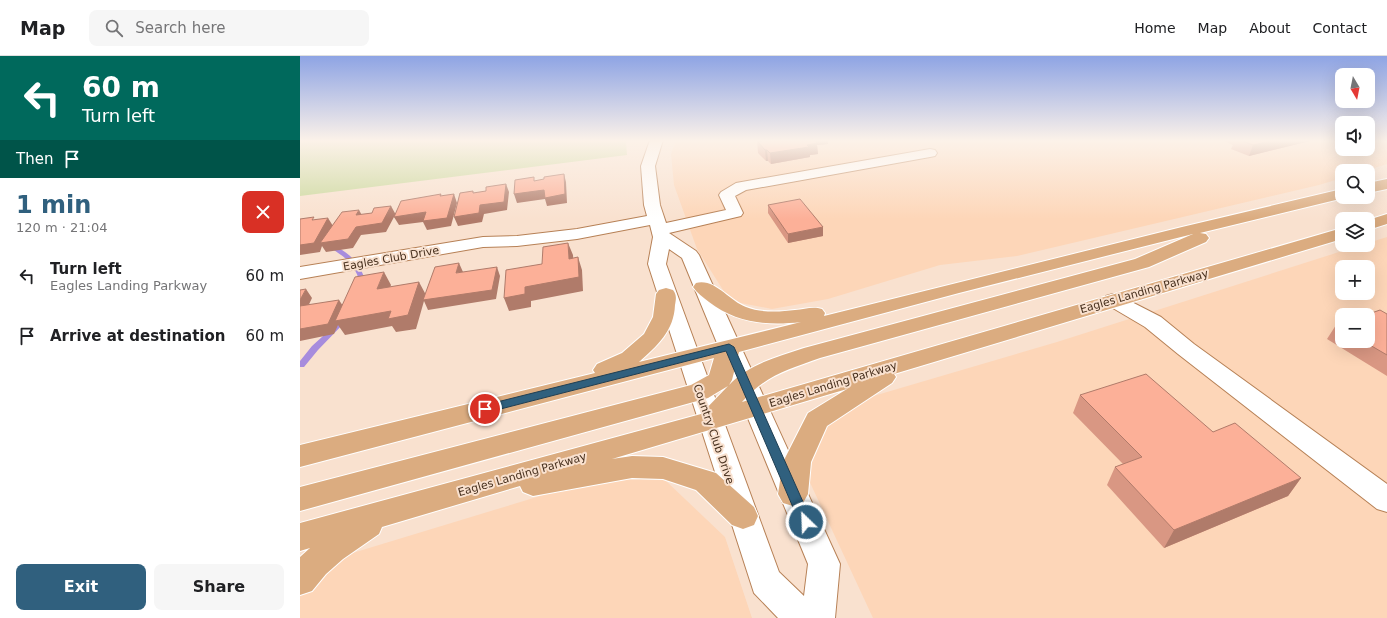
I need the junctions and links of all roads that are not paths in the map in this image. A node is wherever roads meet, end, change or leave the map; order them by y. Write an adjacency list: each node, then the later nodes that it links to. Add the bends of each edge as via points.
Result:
1 (648, 166): 8 (street, Country Club Drive)
2 (855, 166): 8 (street, Eagles Club Drive, via 742,186 727,195 735,213)
3 (1387, 184): 4 (main road)
4 (1375, 187)
5 (1335, 196): 6 (main road)
6 (1261, 213): 13 (main road); 19 (main road, via 1142,263 812,353 768,368)
7 (1387, 219): 9 (main road)
8 (658, 223): 11 (street, Eagles Club Drive, via 517,241 483,242); 12 (street, via 690,255); 14 (street, Country Club Drive, via 657,264)
9 (1375, 223)
10 (1335, 234): 15 (main road, Eagles Landing Parkway)
11 (300, 273)
12 (703, 287): 13 (main road, via 728,307 742,312 779,317 799,316); 16 (street)
13 (952, 289): 16 (main road)
14 (666, 294): 17 (street, Country Club Drive); 21 (main road, via 664,317 652,338 630,358)
15 (1112, 300): 18 (main road, Eagles Landing Parkway); 27 (street, via 1154,322 1186,349)
16 (729, 347): 17 (main road); 19 (street); 20 (main road, via 720,380)
17 (688, 358): 20 (street, Country Club Drive); 21 (main road)
18 (908, 361): 22 (main road, Eagles Landing Parkway); 25 (main road, via 817,420 796,462)
19 (745, 383): 22 (street); 23 (main road)
20 (699, 392): 23 (street, Country Club Drive); 26 (main road)
21 (547, 394): 24 (main road)
22 (755, 407): 23 (main road, Eagles Landing Parkway); 25 (street)
23 (710, 421): 28 (main road, Eagles Landing Parkway); 29 (street, Country Club Drive)
24 (300, 456)
25 (793, 494): 33 (street, via 824,564)
26 (300, 499)
27 (1387, 500)
28 (390, 512): 29 (main road, via 632,467 663,468 706,481); 30 (main road, Eagles Landing Parkway); 31 (main road, via 345,539 312,565)
29 (743, 516): 32 (street, Country Club Drive, via 766,582)
30 (300, 537)
31 (300, 580)
32 (801, 618)
33 (818, 618)

